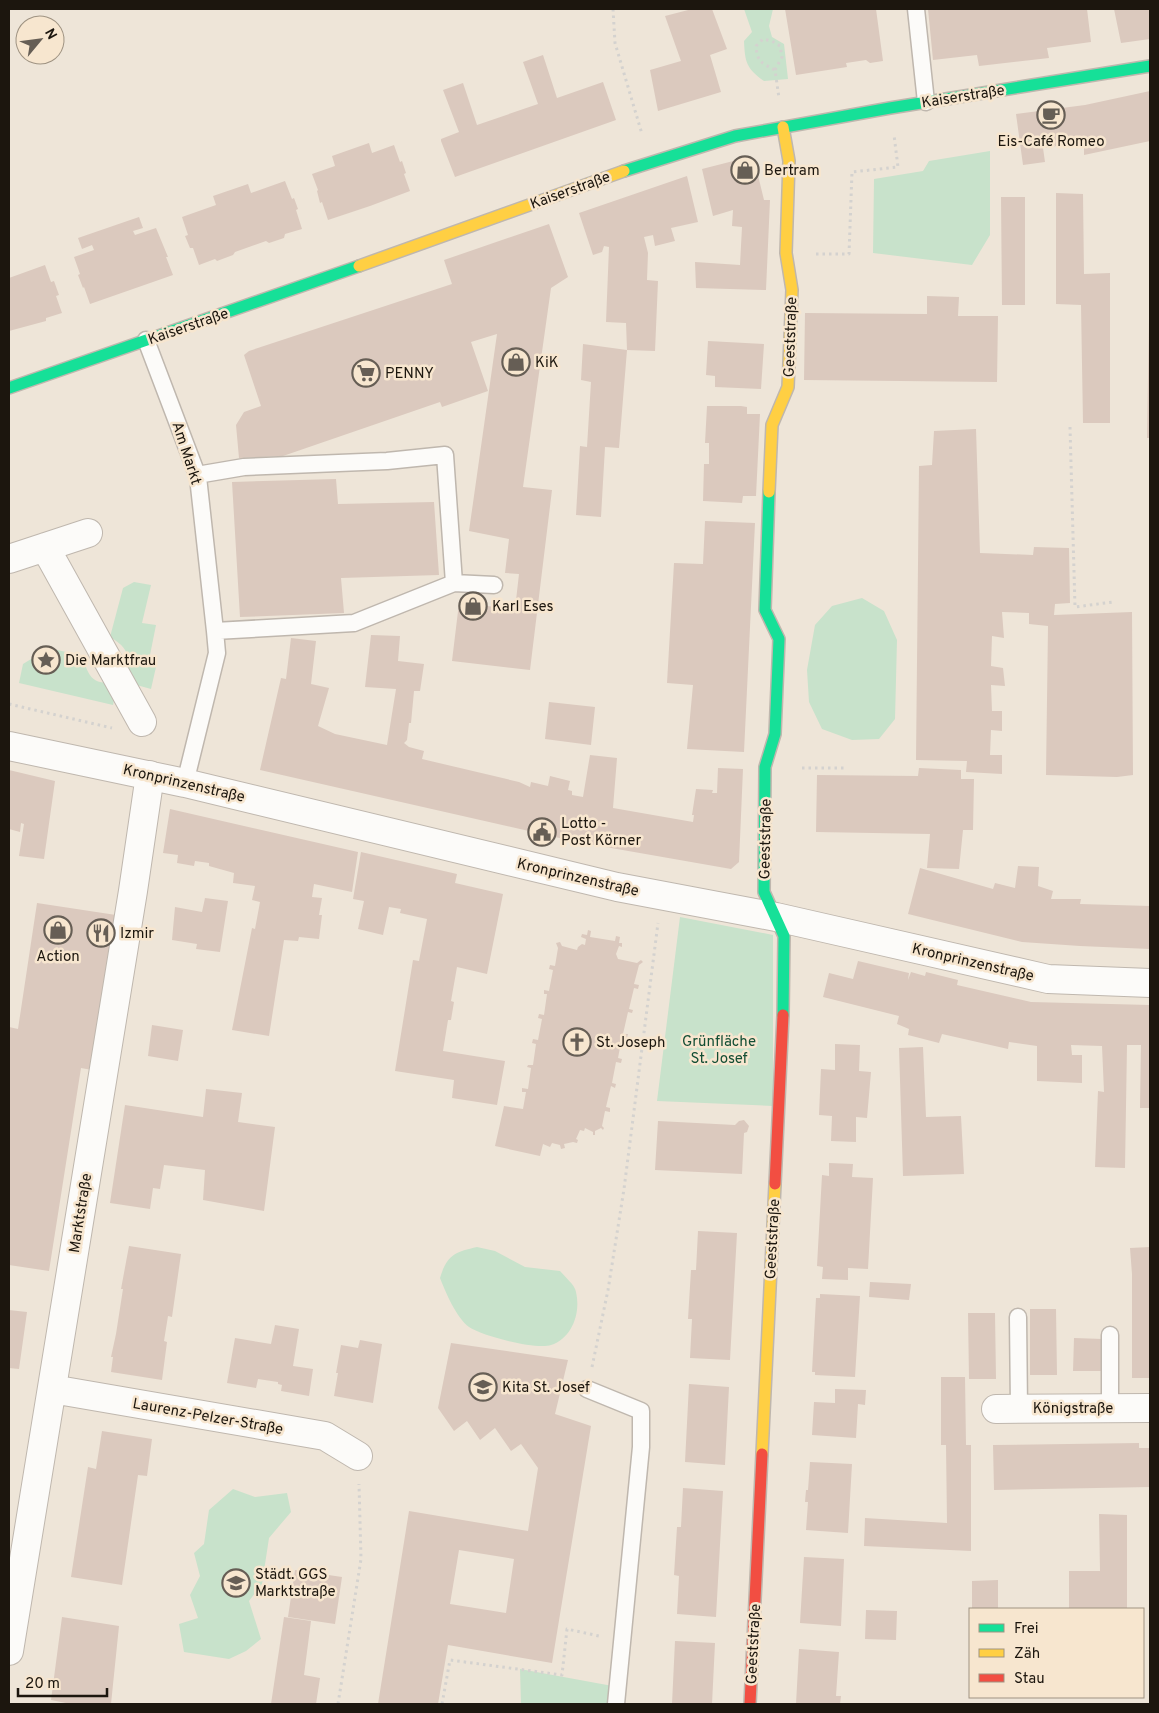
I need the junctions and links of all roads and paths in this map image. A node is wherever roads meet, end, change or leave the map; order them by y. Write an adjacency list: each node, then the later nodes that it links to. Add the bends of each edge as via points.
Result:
1 (613, 9): 9 (path, via 615,42)
2 (916, 9): 5 (lane)
3 (1150, 66): 5 (street, Kaiserstraße)
4 (774, 70): 4 (path, via 757,57 756,46 763,39 780,46 782,57); 6 (path)
5 (926, 102): 7 (street, Kaiserstraße)
6 (780, 103)
7 (890, 108): 8 (street, Kaiserstraße); 10 (path, via 898,166 852,172 849,254)
8 (783, 127): 9 (street, Kaiserstraße, via 735,136); 10 (street, Geeststraße, via 788,161)
9 (650, 162): 11 (street, Kaiserstraße)
10 (786, 253): 29 (street, Geeststraße, via 792,290 788,387 772,425 765,610 779,639 775,734 765,767 764,892)
11 (146, 340): 12 (street, Kaiserstraße); 14 (lane, Am Markt)
12 (9, 388)
13 (1070, 427): 20 (path, via 1075,607)
14 (198, 475): 18 (lane, via 244,466 387,461 445,455); 21 (lane, Am Markt)
15 (88, 532): 16 (street)
16 (46, 547): 17 (street); 22 (street)
17 (9, 559)
18 (454, 583): 19 (lane); 21 (lane, via 354,623)
19 (494, 585)
20 (1113, 602)
21 (215, 631): 27 (lane, Am Markt, via 217,652)
22 (142, 722)
23 (9, 746): 26 (street, Kronprinzenstraße)
24 (802, 768): 25 (path)
25 (847, 768)
26 (150, 775): 27 (street, Kronprinzenstraße); 33 (street, Marktstraße)
27 (185, 783): 28 (street, Kronprinzenstraße)
28 (661, 896): 29 (street, Kronprinzenstraße); 34 (path, via 624,1189 608,1290)
29 (776, 917): 30 (street, Kronprinzenstraße, via 1048,979); 44 (street, Geeststraße, via 784,936 782,1023)
30 (1150, 982)
31 (1018, 1317): 37 (lane)
32 (1110, 1335): 35 (lane)
33 (52, 1389): 38 (street, Laurenz-Pelzer-Straße, via 325,1436); 40 (street, Marktstraße)
34 (587, 1389): 39 (lane, via 641,1411 641,1447)
35 (1110, 1408): 36 (street, Königstraße); 37 (street, Königstraße)
36 (1150, 1408)
37 (1007, 1409)
38 (358, 1456): 41 (path, via 361,1559)
39 (622, 1642): 42 (path, via 567,1629 562,1675 450,1660); 43 (lane)
40 (9, 1651)
41 (338, 1704)
42 (442, 1704)
43 (616, 1704)
44 (750, 1704)

